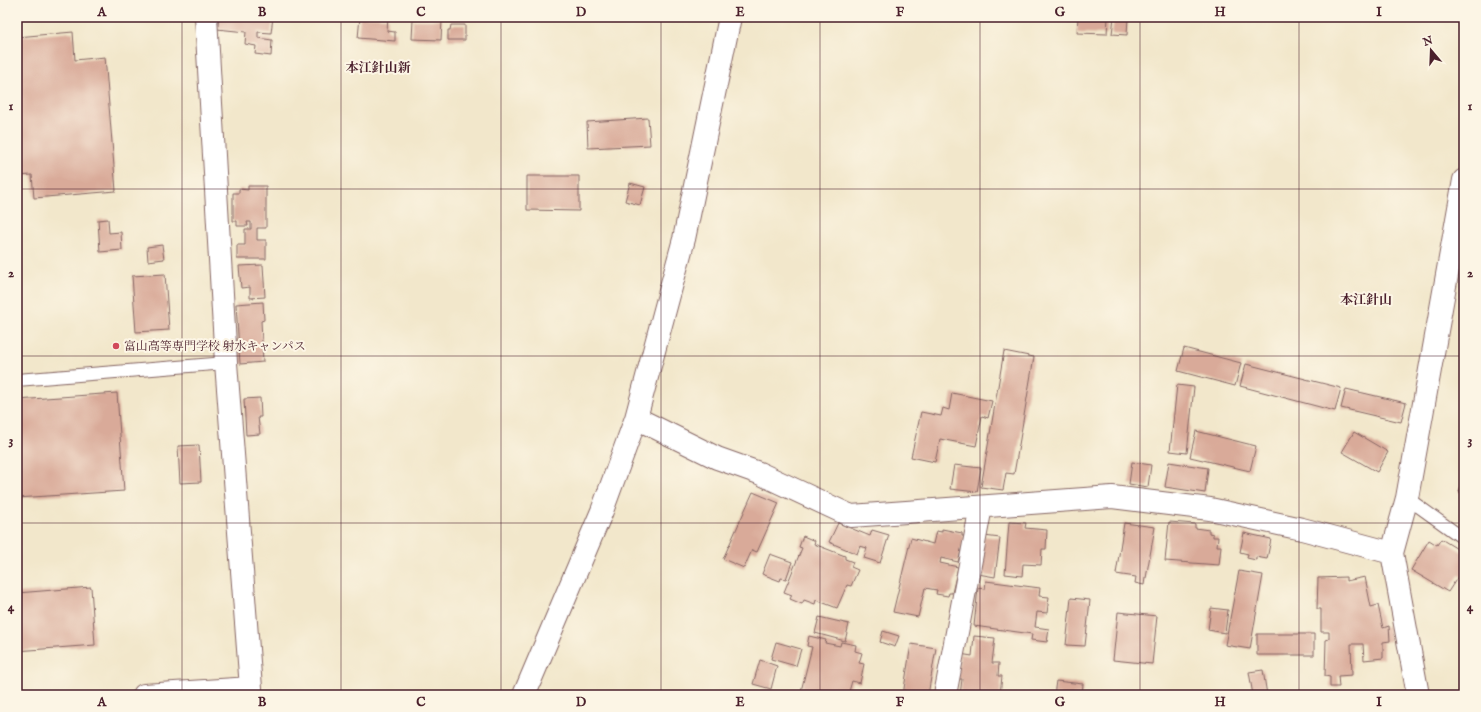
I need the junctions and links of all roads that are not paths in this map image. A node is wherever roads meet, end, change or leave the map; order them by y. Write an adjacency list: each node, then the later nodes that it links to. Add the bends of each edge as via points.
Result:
1 (206, 17): 4 (street)
2 (730, 17): 6 (street, via 684,239)
3 (1464, 180): 7 (street)
4 (226, 363): 5 (lane); 11 (street)
5 (17, 380)
6 (636, 418): 8 (street, via 717,458 759,473 851,516); 13 (street, via 602,511)
7 (1407, 498): 9 (lane); 10 (street)
8 (981, 507): 10 (street, via 1112,497 1210,509 1302,529); 14 (street)
9 (1464, 539)
10 (1392, 553): 15 (street)
11 (251, 691): 12 (street)
12 (144, 695)
13 (524, 695)
14 (945, 695)
15 (1418, 695)

